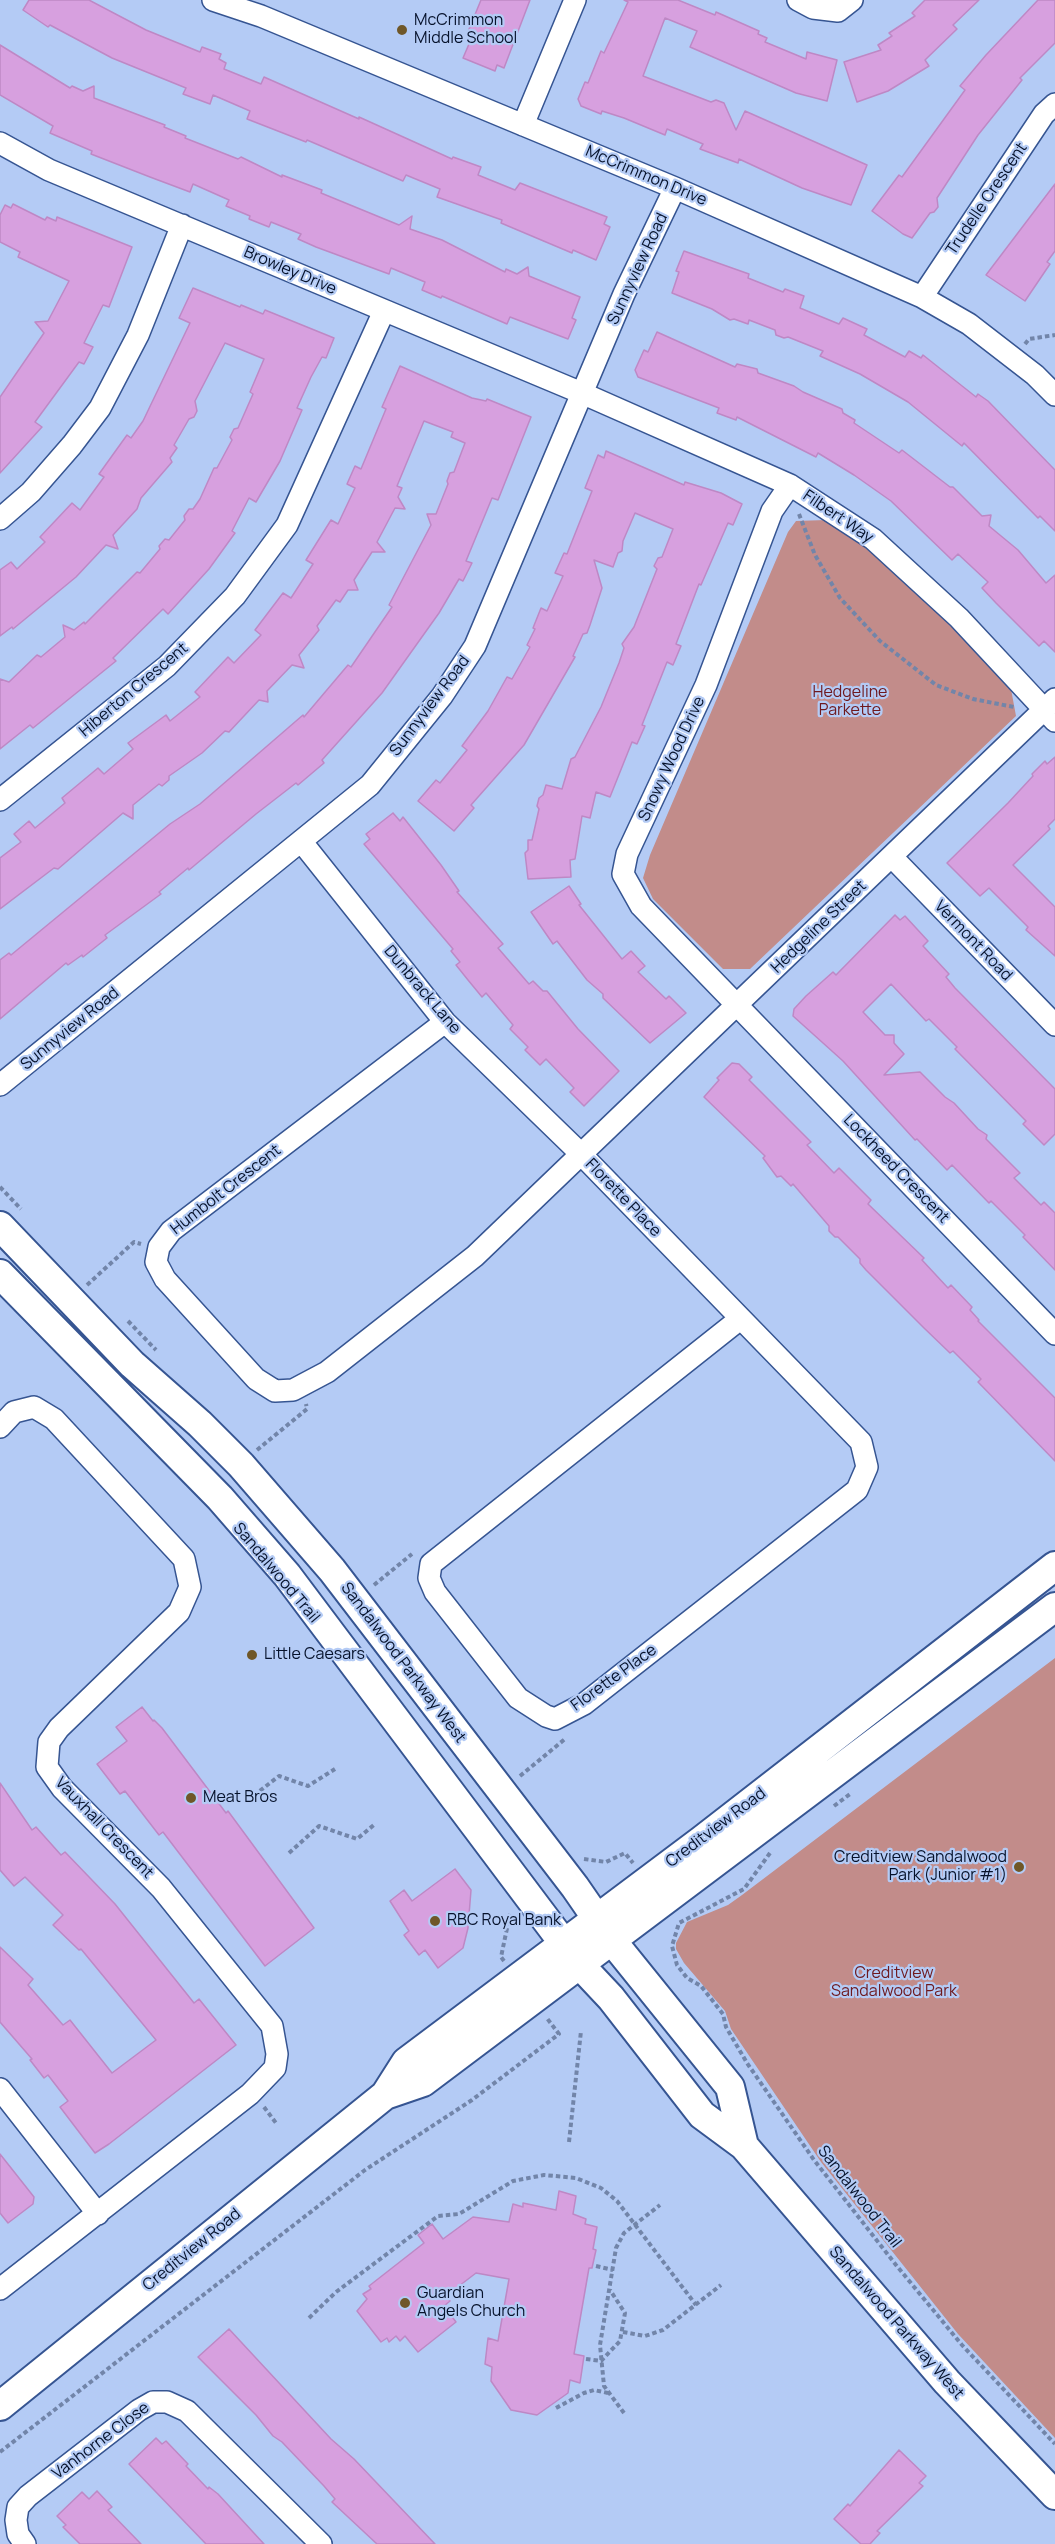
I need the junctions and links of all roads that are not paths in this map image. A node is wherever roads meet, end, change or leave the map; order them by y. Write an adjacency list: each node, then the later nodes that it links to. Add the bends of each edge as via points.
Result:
1 (213, 0): 6 (street, McCrimmon Drive, via 261,16)
2 (575, 0): 6 (street)
3 (798, 0): 4 (street, via 813,8 838,11)
4 (852, 0)
5 (1055, 104): 10 (street, Trudelle Crescent, via 1044,114)
6 (523, 125): 8 (street, McCrimmon Drive)
7 (0, 143): 9 (street, Browley Drive, via 49,170)
8 (675, 188): 10 (street, McCrimmon Drive); 12 (street, Sunnyview Road, via 624,294)
9 (182, 225): 11 (street, Browley Drive); 15 (street, via 138,335 100,408 32,492)
10 (922, 297): 13 (street, McCrimmon Drive, via 969,324)
11 (384, 311): 12 (street, Browley Drive); 17 (street, Hiberton Crescent, via 287,525 235,596 167,666)
12 (584, 394): 14 (street, Filbert Way); 18 (street, Sunnyview Road, via 475,646 442,696 370,785)
13 (1055, 395)
14 (790, 485): 16 (street, Filbert Way, via 873,539); 20 (street, Snowy Wood Drive, via 772,511 706,685 627,854 623,874 641,906)
15 (0, 519)
16 (1051, 710): 19 (street, Hedgeline Street)
17 (0, 800)
18 (301, 841): 21 (street, Dunbrack Lane); 23 (street, Sunnyview Road)
19 (892, 857): 20 (street, Hedgeline Street); 22 (street, Vermont Road)
20 (738, 1004): 24 (street, Hedgeline Street); 28 (street, Lockheed Crescent)
21 (445, 1022): 24 (street, Dunbrack Lane); 24 (street, Humbolt Crescent, via 171,1231 159,1247 156,1262 165,1279 256,1379 275,1391 293,1390 327,1372 475,1256)
22 (1055, 1025)
23 (0, 1085)
24 (580, 1153): 27 (street, Florette Place)
25 (0, 1226): 31 (main road, Sandalwood Parkway West, via 132,1364 241,1465)
26 (0, 1274): 32 (main road, Sandalwood Parkway West, via 174,1449)
27 (740, 1319): 27 (street, Florette Place, via 861,1442 867,1467 857,1490 584,1704 555,1719 518,1698 435,1592 429,1578 431,1564)
28 (1055, 1334)
29 (0, 1427): 41 (street, Vauxhall Crescent, via 14,1412 34,1407 54,1419 184,1559 190,1587 179,1612 59,1728 49,1742 47,1767 62,1788 161,1888 272,2026 277,2054 267,2079)
30 (1055, 1566): 34 (main road, Creditview Road)
31 (332, 1570): 32 (main road, via 306,1566); 34 (main road, Sandalwood Parkway West)
32 (287, 1575): 36 (main road, Sandalwood Parkway West)
33 (1055, 1607): 35 (main road, Creditview Road)
34 (597, 1918): 35 (main road, Sandalwood Parkway West); 36 (main road, Creditview Road)
35 (614, 1941): 37 (main road, Creditview Road); 40 (main road, Sandalwood Parkway West, via 730,2087)
36 (564, 1942): 37 (main road, Sandalwood Parkway West); 39 (main road, Creditview Road, via 406,2062)
37 (580, 1965): 39 (main road, Creditview Road, via 423,2082); 40 (main road, Sandalwood Parkway West, via 611,1998 702,2115)
38 (0, 2089): 41 (street)
39 (385, 2096): 43 (main road, Creditview Road)
40 (744, 2146): 44 (main road, Sandalwood Parkway West, via 947,2382)
41 (98, 2214): 42 (street, Vauxhall Crescent)
42 (0, 2289)
43 (0, 2406)
44 (1055, 2495)
45 (25, 2544): 46 (street, Vanhorne Close, via 18,2534 18,2507 153,2402 167,2402 187,2412)
46 (321, 2544)

